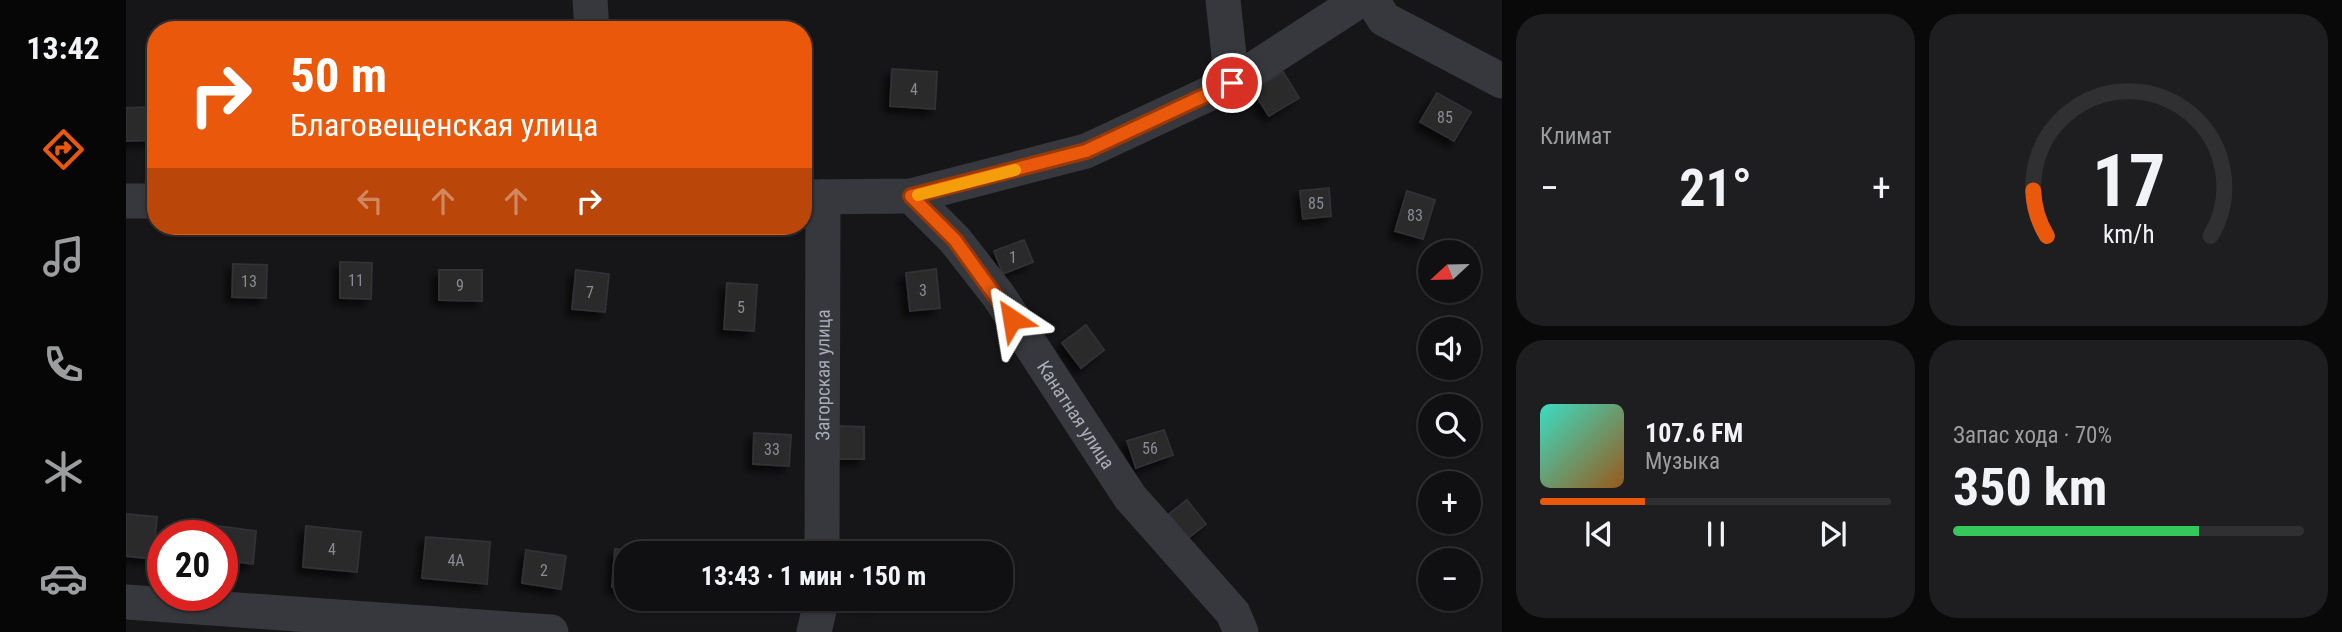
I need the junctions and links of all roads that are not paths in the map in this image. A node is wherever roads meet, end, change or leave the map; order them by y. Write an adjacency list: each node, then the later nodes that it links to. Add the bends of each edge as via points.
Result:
1 (590, 0): 5 (street)
2 (1223, 0): 7 (street)
3 (1360, 0): 7 (street)
4 (1372, 0): 6 (street, via 1384,19)
5 (591, 21)
6 (1502, 81)
7 (1232, 83): 8 (street, via 1086,151)
8 (911, 196): 9 (street); 18 (street, Канатная улица, via 955,240 998,295 1130,497 1233,613)
9 (813, 197): 12 (street, Загорская улица)
10 (126, 201): 11 (street)
11 (147, 201)
12 (822, 541)
13 (126, 602): 15 (street)
14 (819, 611): 17 (street)
15 (169, 618): 16 (street)
16 (551, 632)
17 (814, 632)
18 (1241, 632)

